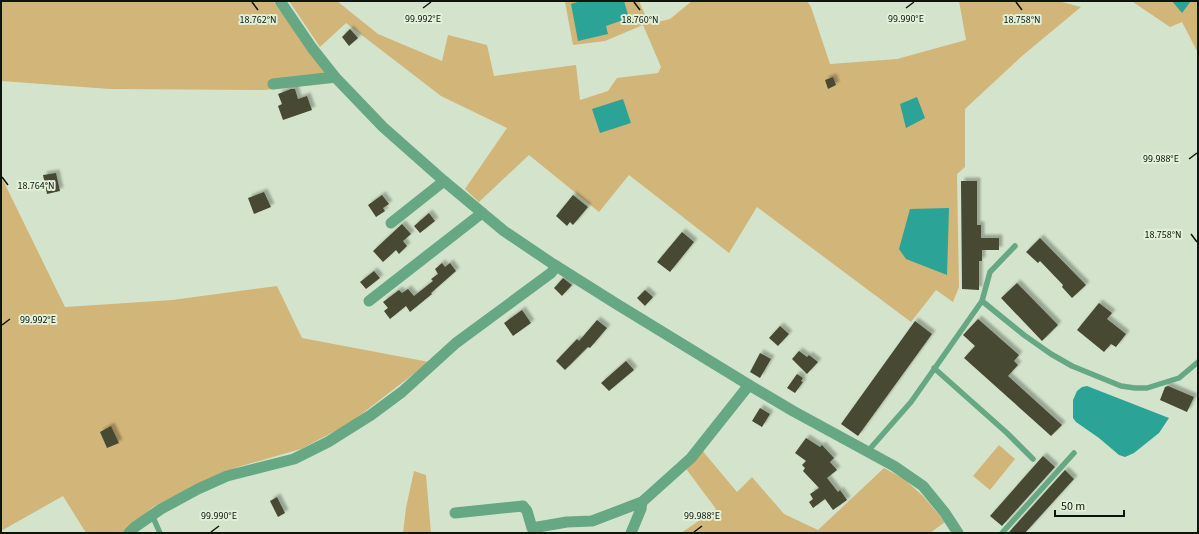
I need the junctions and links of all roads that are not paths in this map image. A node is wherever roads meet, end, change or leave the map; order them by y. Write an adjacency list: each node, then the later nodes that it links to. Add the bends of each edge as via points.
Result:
1 (280, 1): 2 (street)
2 (335, 77): 3 (street); 4 (street, via 383,126)
3 (273, 84)
4 (444, 181): 5 (street); 6 (street)
5 (482, 213): 8 (street); 9 (street)
6 (391, 223)
7 (1015, 246): 10 (lane, via 990,272)
8 (556, 266): 13 (street); 19 (street, via 456,343 402,392 328,442 294,459 227,476)
9 (369, 301)
10 (982, 301): 11 (lane, via 1051,354 1072,366 1121,386 1147,388 1179,378); 12 (lane)
11 (1198, 362)
12 (934, 368): 14 (lane, via 911,402); 16 (lane)
13 (750, 385): 14 (street); 17 (street, via 690,458)
14 (868, 451): 24 (street, via 923,486 945,512)
15 (1074, 453): 25 (lane)
16 (1033, 459)
17 (642, 502): 20 (street, via 592,521 567,522); 23 (street)
18 (455, 513): 20 (street, via 523,506)
19 (152, 515): 21 (street); 22 (lane)
20 (533, 530)
21 (129, 533)
22 (160, 533)
23 (631, 533)
24 (958, 533)
25 (1002, 533)

